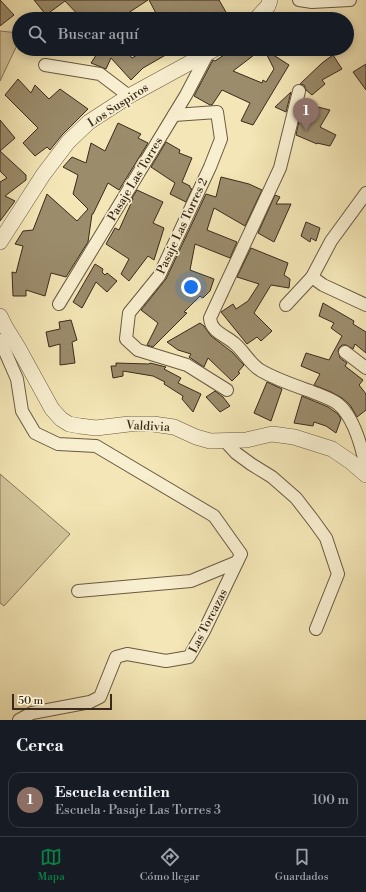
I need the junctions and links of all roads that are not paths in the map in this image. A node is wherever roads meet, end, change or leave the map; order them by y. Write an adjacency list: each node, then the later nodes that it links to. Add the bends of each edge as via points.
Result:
1 (270, 0): 4 (street)
2 (299, 0): 3 (street)
3 (350, 0)
4 (262, 12)
5 (203, 56): 9 (street, Los Suspiros)
6 (209, 56): 10 (street, Pasaje Las Torres)
7 (45, 64): 9 (street, via 100,74)
8 (299, 91): 23 (street, via 280,168 210,318 210,324 234,343 260,370 338,404 346,412 361,443)
9 (129, 96): 12 (street, Los Suspiros, via 89,122 68,142 43,175)
10 (174, 115): 14 (street, Pasaje Las Torres); 21 (street, Pasaje Las Torres 2, via 217,112 221,138 159,276 129,313 126,340 138,350 187,365)
11 (366, 193): 13 (street, via 331,241)
12 (0, 242)
13 (312, 277): 15 (street); 16 (street, via 323,285)
14 (59, 304)
15 (286, 305)
16 (366, 305)
17 (0, 316): 22 (street, Valdivia, via 52,409 70,424 96,428 153,424 174,427 196,438)
18 (0, 340): 25 (street, via 17,379 22,411 34,434 58,444 96,446 214,516)
19 (345, 352): 20 (street)
20 (366, 368)
21 (227, 390)
22 (224, 440): 24 (street, Valdivia, via 246,440 272,434 294,437 332,449); 27 (street, via 236,453 272,477 296,498 326,538 338,574)
23 (366, 468)
24 (366, 476)
25 (239, 558): 26 (street, via 191,581); 28 (street, Las Torcazas, via 189,657 166,661 127,654 116,657 100,697 90,702 32,713)
26 (78, 591)
27 (316, 628)
28 (19, 720)

